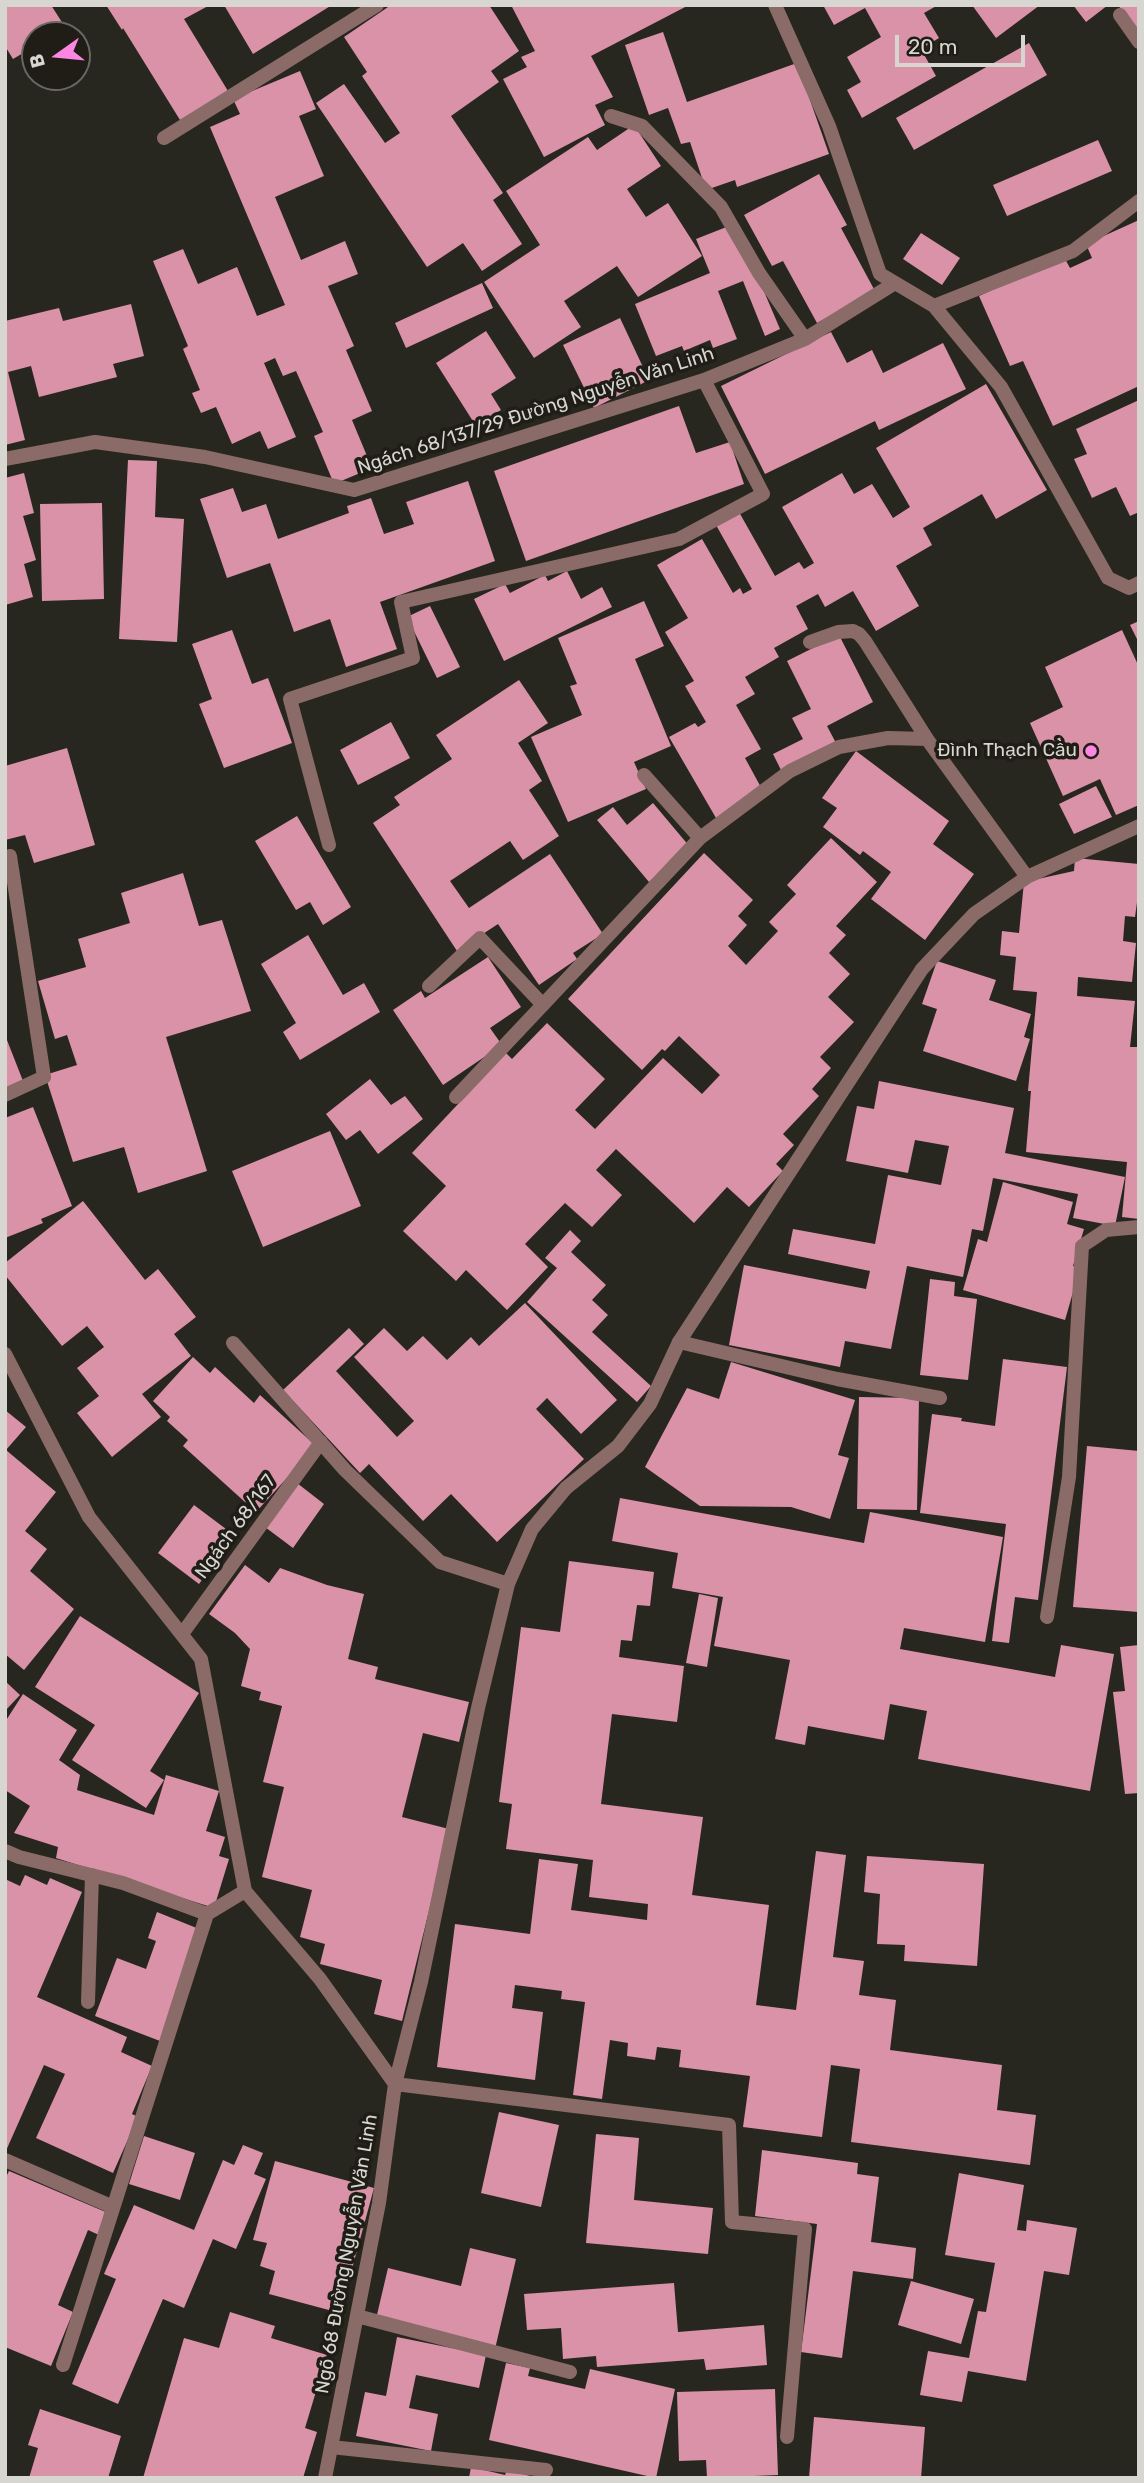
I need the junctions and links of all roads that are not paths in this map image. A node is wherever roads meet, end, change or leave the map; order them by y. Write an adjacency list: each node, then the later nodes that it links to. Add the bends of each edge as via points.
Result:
1 (377, 5): 6 (street)
2 (775, 5): 8 (street, via 829,126 880,274)
3 (1120, 15): 4 (street)
4 (1139, 42)
5 (611, 116): 10 (street, via 642,126 721,207)
6 (164, 138)
7 (1139, 201): 9 (street, via 1073,251)
8 (895, 283): 9 (street); 10 (street, Ngách 68/137/29 Đường Nguyễn Văn Linh)
9 (934, 306): 13 (street, via 1001,387 1108,578 1129,588)
10 (805, 339): 11 (street, Ngách 68/137/29 Đường Nguyễn Văn Linh)
11 (704, 380): 12 (street, Ngách 68/137/29 Đường Nguyễn Văn Linh, via 354,490 205,457 95,442); 19 (street, via 763,494 679,539 401,602 413,658 290,699)
12 (5, 459)
13 (1139, 583)
14 (810, 642): 15 (street, via 838,632 859,635)
15 (928, 739): 18 (street, via 888,738 839,747 790,771); 21 (street)
16 (644, 775): 18 (street)
17 (1139, 826): 21 (street, Ngõ 68 Đường Nguyễn Văn Linh)
18 (700, 838): 23 (street)
19 (329, 845)
20 (10, 856): 24 (street, via 44,1077)
21 (1027, 877): 27 (street, Ngõ 68 Đường Nguyễn Văn Linh, via 974,914 922,970)
22 (429, 986): 23 (street, via 480,938)
23 (543, 1005): 25 (street)
24 (5, 1095)
25 (456, 1097)
26 (1139, 1227): 33 (street, via 1106,1230 1082,1246 1069,1477)
27 (678, 1342): 30 (street); 32 (street, Ngõ 68 Đường Nguyễn Văn Linh, via 649,1404 618,1446 566,1488 532,1529)
28 (233, 1343): 31 (street)
29 (5, 1354): 34 (street, via 89,1517)
30 (940, 1398)
31 (321, 1442): 32 (street, via 440,1562); 34 (street, Ngách 68/167)
32 (508, 1584): 40 (street, Ngõ 68 Đường Nguyễn Văn Linh)
33 (1047, 1617)
34 (182, 1634): 37 (street, via 201,1659)
35 (5, 1852): 36 (street)
36 (92, 1875): 38 (street); 39 (street)
37 (245, 1891): 38 (street); 40 (street, via 320,1979)
38 (207, 1914): 42 (street)
39 (88, 2002)
40 (396, 2084): 43 (street, Ngõ 68 Đường Nguyễn Văn Linh); 46 (street, via 729,2125 732,2222 805,2229)
41 (5, 2160): 42 (street)
42 (113, 2207): 44 (street)
43 (357, 2316): 45 (street); 47 (street, Ngõ 68 Đường Nguyễn Văn Linh)
44 (63, 2365)
45 (570, 2371)
46 (787, 2437)
47 (331, 2446): 48 (street); 49 (street, Ngõ 68 Đường Nguyễn Văn Linh)
48 (546, 2470)
49 (326, 2478)

